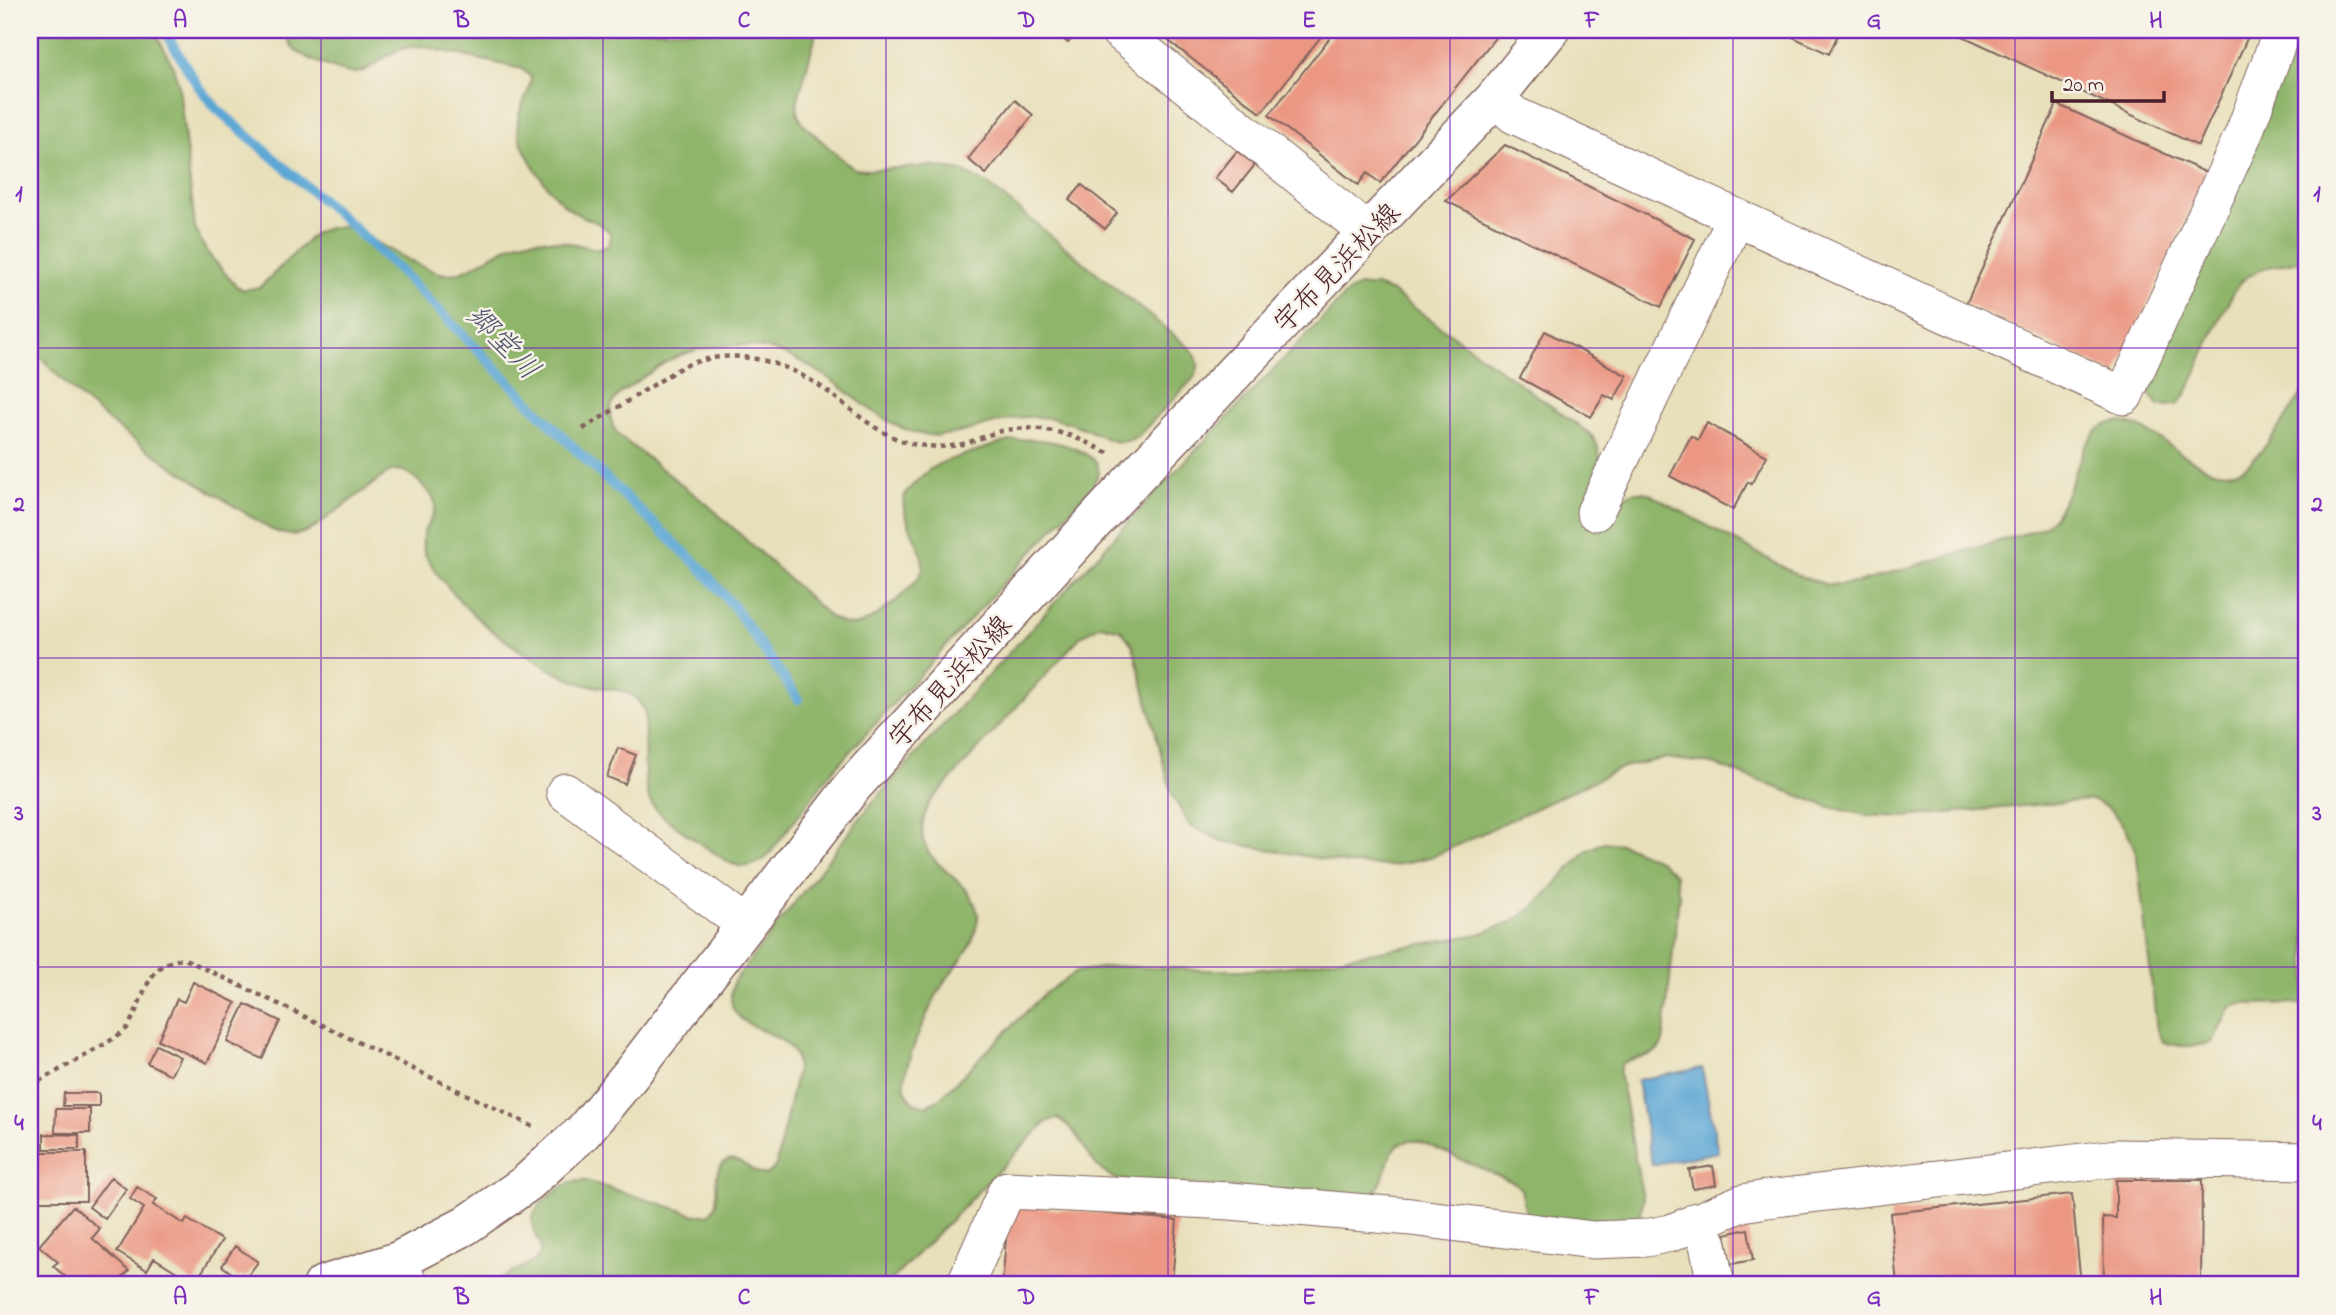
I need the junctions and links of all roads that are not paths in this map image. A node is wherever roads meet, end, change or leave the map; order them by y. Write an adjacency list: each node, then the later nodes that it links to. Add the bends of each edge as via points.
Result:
1 (1118, 30): 6 (street)
2 (1550, 30): 4 (main road, 宇布見浜松線)
3 (2282, 30): 5 (street, via 2244,133 2124,396)
4 (1495, 98): 5 (street, via 1514,115); 6 (main road, 宇布見浜松線)
5 (1736, 218): 7 (street)
6 (1369, 233): 9 (main road, 宇布見浜松線, via 1135,477 853,786)
7 (1595, 512)
8 (565, 792): 9 (street)
9 (746, 925): 12 (main road, 宇布見浜松線, via 608,1104 569,1145 527,1183)
10 (2306, 1161): 11 (street, via 2118,1158 1767,1199 1742,1203)
11 (1697, 1221): 14 (street, via 1646,1238 1592,1240 1230,1201 1007,1189); 15 (street, via 1708,1244)
12 (403, 1273): 13 (main road, 宇布見浜松線)
13 (323, 1285)
14 (965, 1285)
15 (1716, 1285)

